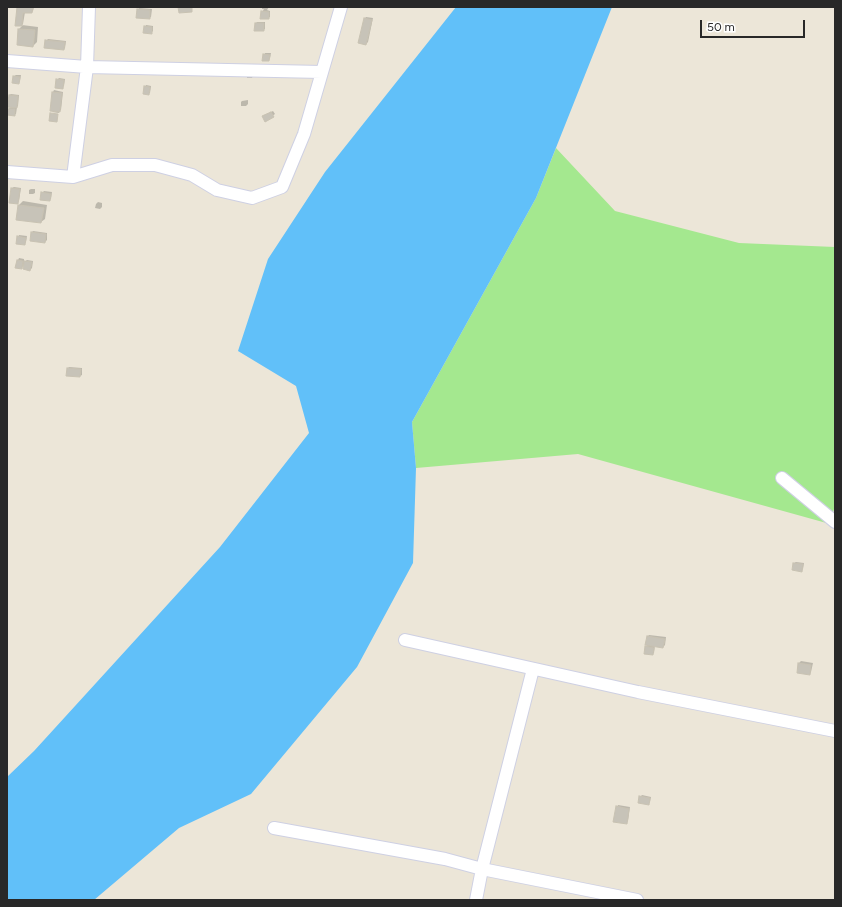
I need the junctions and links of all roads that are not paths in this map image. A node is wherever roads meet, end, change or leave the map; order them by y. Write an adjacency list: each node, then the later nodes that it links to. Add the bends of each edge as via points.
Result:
1 (89, 7): 4 (street)
2 (341, 7): 5 (street)
3 (7, 61): 4 (street)
4 (87, 67): 5 (street); 7 (street)
5 (322, 72): 7 (street, via 304,134 282,187 252,198 217,190 192,175 155,165 112,165)
6 (7, 172): 7 (street)
7 (73, 177)
8 (782, 478): 9 (street)
9 (835, 522)
10 (405, 640): 11 (street)
11 (533, 669): 12 (street); 14 (street)
12 (835, 731)
13 (274, 828): 14 (street, via 445,859)
14 (482, 869): 15 (street); 16 (street)
15 (476, 900)
16 (637, 900)

